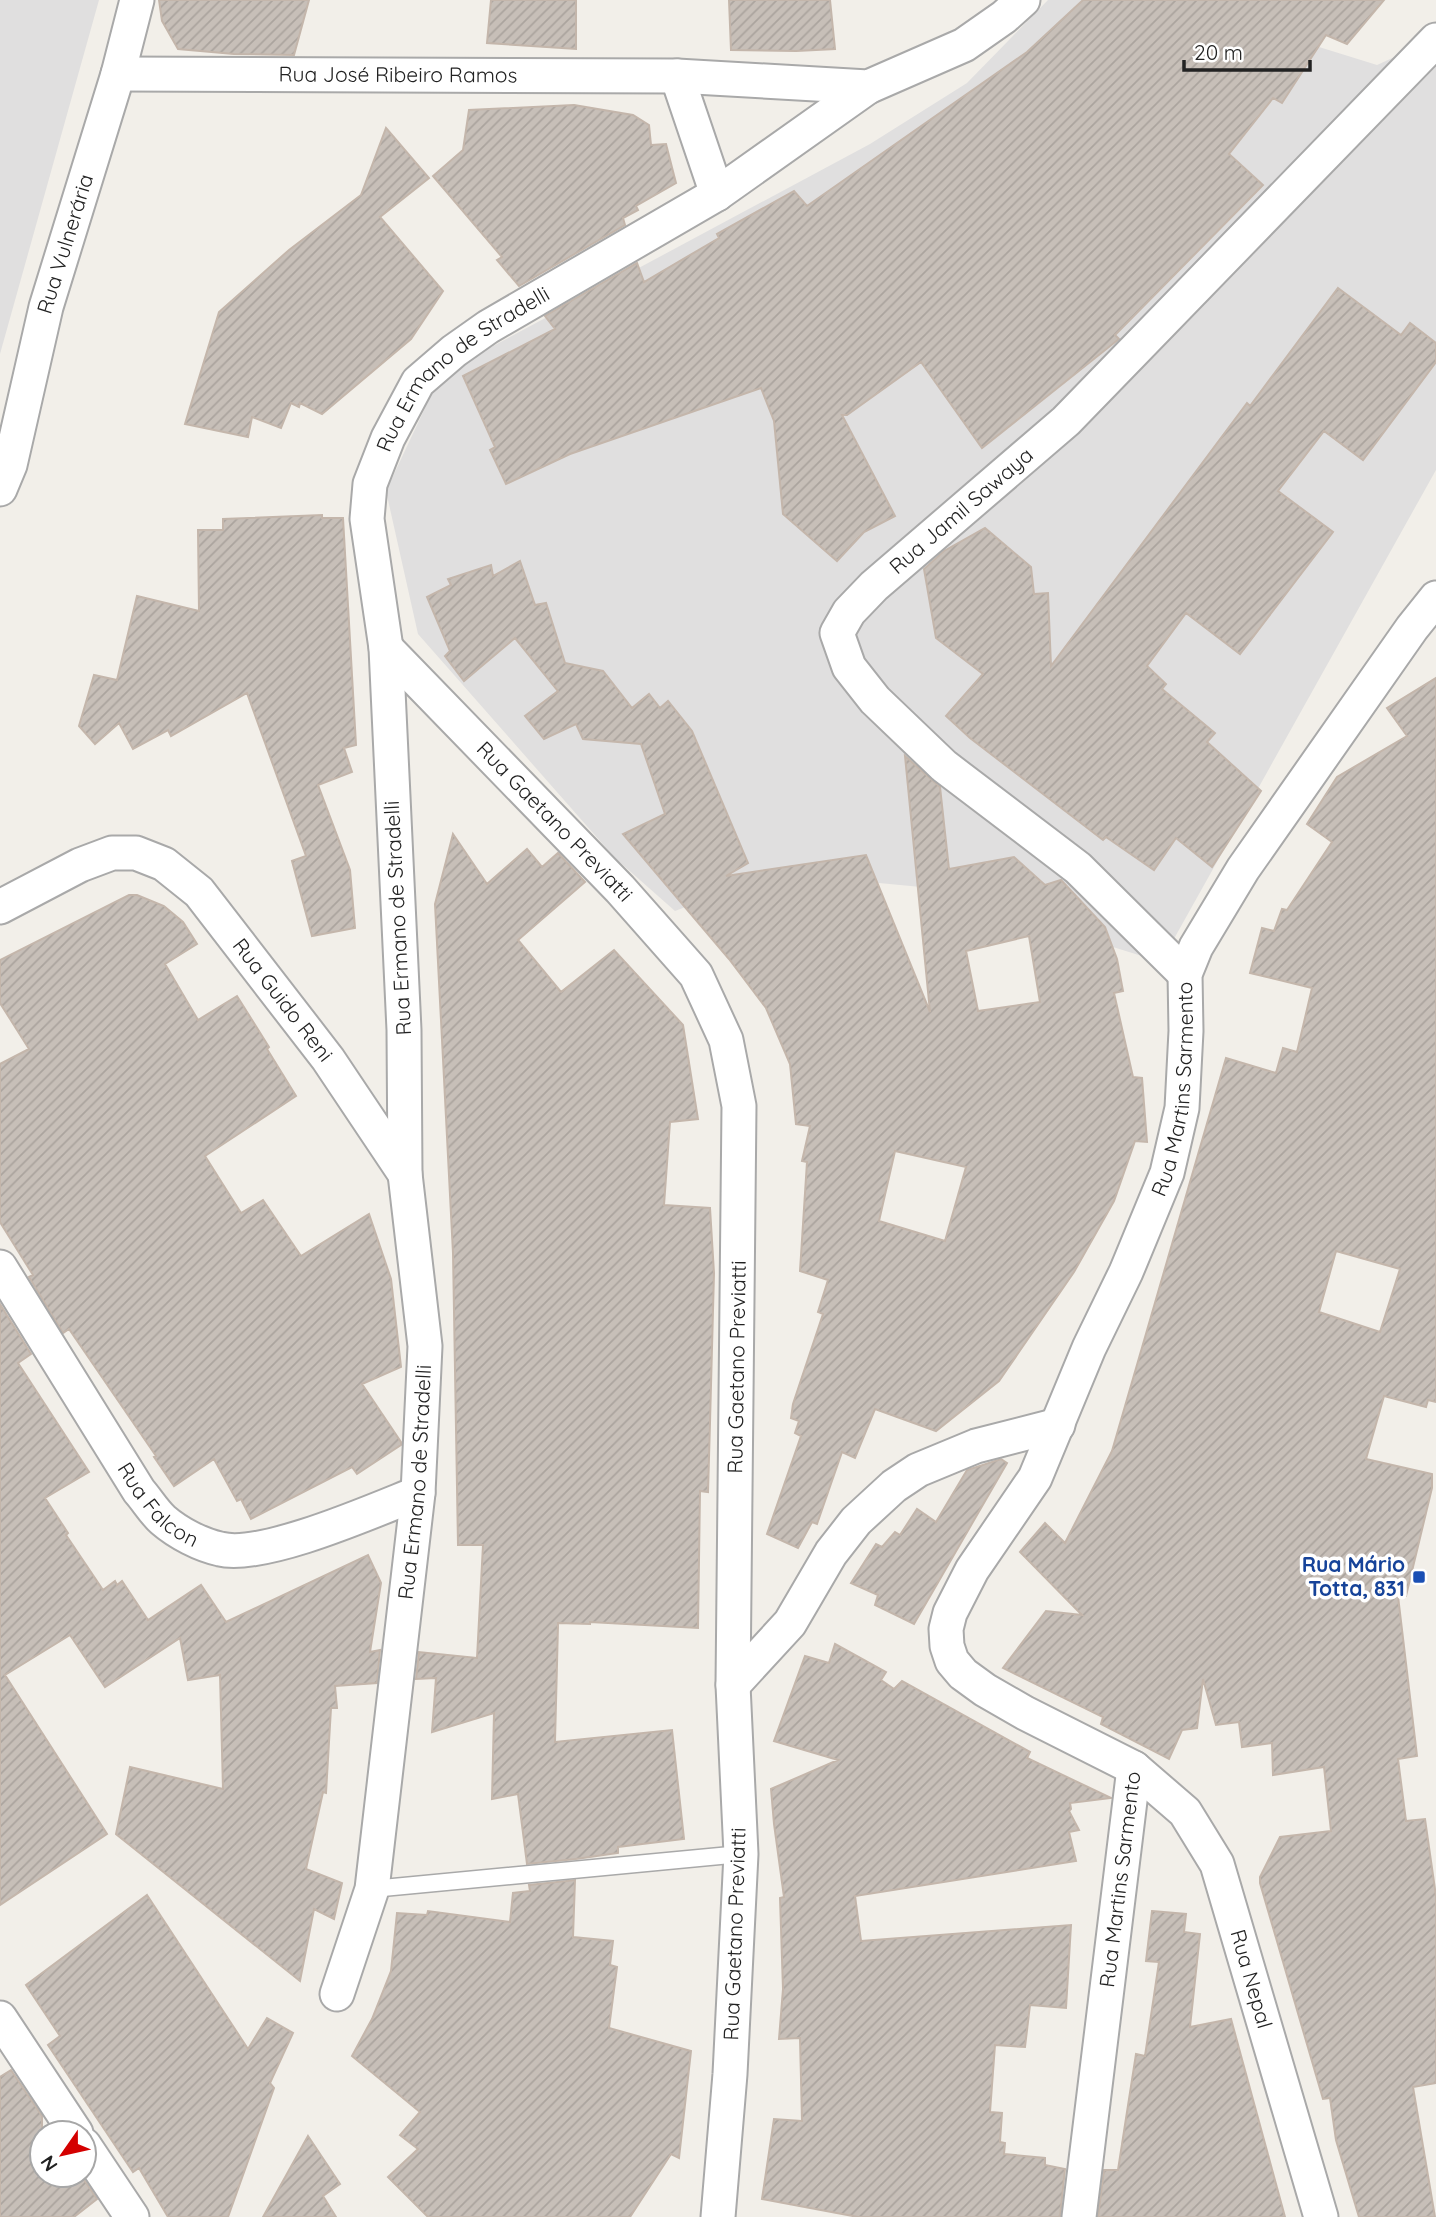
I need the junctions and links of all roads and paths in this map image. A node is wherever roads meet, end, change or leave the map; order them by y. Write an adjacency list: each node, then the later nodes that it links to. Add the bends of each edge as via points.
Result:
1 (137, 0): 4 (street, Rua Vulnerária)
2 (1023, 0): 6 (street, Rua José Ribeiro Ramos, via 964,45)
3 (1436, 40): 12 (street, Rua Jamil Sawaya, via 1066,421 874,586 849,612 837,633 849,667 875,700 944,766 1078,868)
4 (118, 74): 5 (street, Rua José Ribeiro Ramos); 8 (street, Rua Vulnerária, via 46,307 10,465)
5 (677, 76): 6 (street, Rua José Ribeiro Ramos); 7 (street)
6 (868, 88): 7 (street, Rua Ermano de Stradelli)
7 (717, 194): 10 (street, Rua Ermano de Stradelli, via 488,327 418,382 370,484 367,519)
8 (0, 489)
9 (1436, 598): 12 (street, Rua Martins Sarmento, via 1243,869)
10 (386, 648): 13 (street, Rua Ermano de Stradelli, via 404,1030); 17 (street, Rua Gaetano Previatti, via 620,889 696,975 726,1040 739,1106)
11 (0, 906): 13 (street, Rua Guido Reni, via 112,853 136,853 164,864 199,892 328,1059)
12 (1185, 974): 15 (street, Rua Martins Sarmento, via 1182,1108 1167,1173)
13 (405, 1174): 16 (street, Rua Ermano de Stradelli, via 425,1346)
14 (0, 1267): 16 (street, Rua Falcon, via 139,1491 163,1520 191,1538 221,1550 253,1550)
15 (1058, 1425): 17 (street, via 976,1446 918,1470 894,1486 856,1521 831,1553 790,1623); 18 (street, Rua Martins Sarmento, via 1035,1478 971,1570 950,1613 947,1646 963,1674 985,1690)
16 (418, 1493): 20 (street, Rua Ermano de Stradelli)
17 (733, 1685): 19 (street, Rua Gaetano Previatti)
18 (1133, 1768): 27 (street, Rua Martins Sarmento); 28 (street, Rua Nepal, via 1185,1812 1217,1864)
19 (741, 1854): 20 (lane); 26 (street, Rua Gaetano Previatti)
20 (372, 1889): 21 (street, Rua Ermano de Stradelli)
21 (337, 1994)
22 (0, 2018): 23 (street)
23 (67, 2119)
24 (98, 2166): 25 (street)
25 (132, 2217)
26 (718, 2217)
27 (1079, 2217)
28 (1321, 2217)

